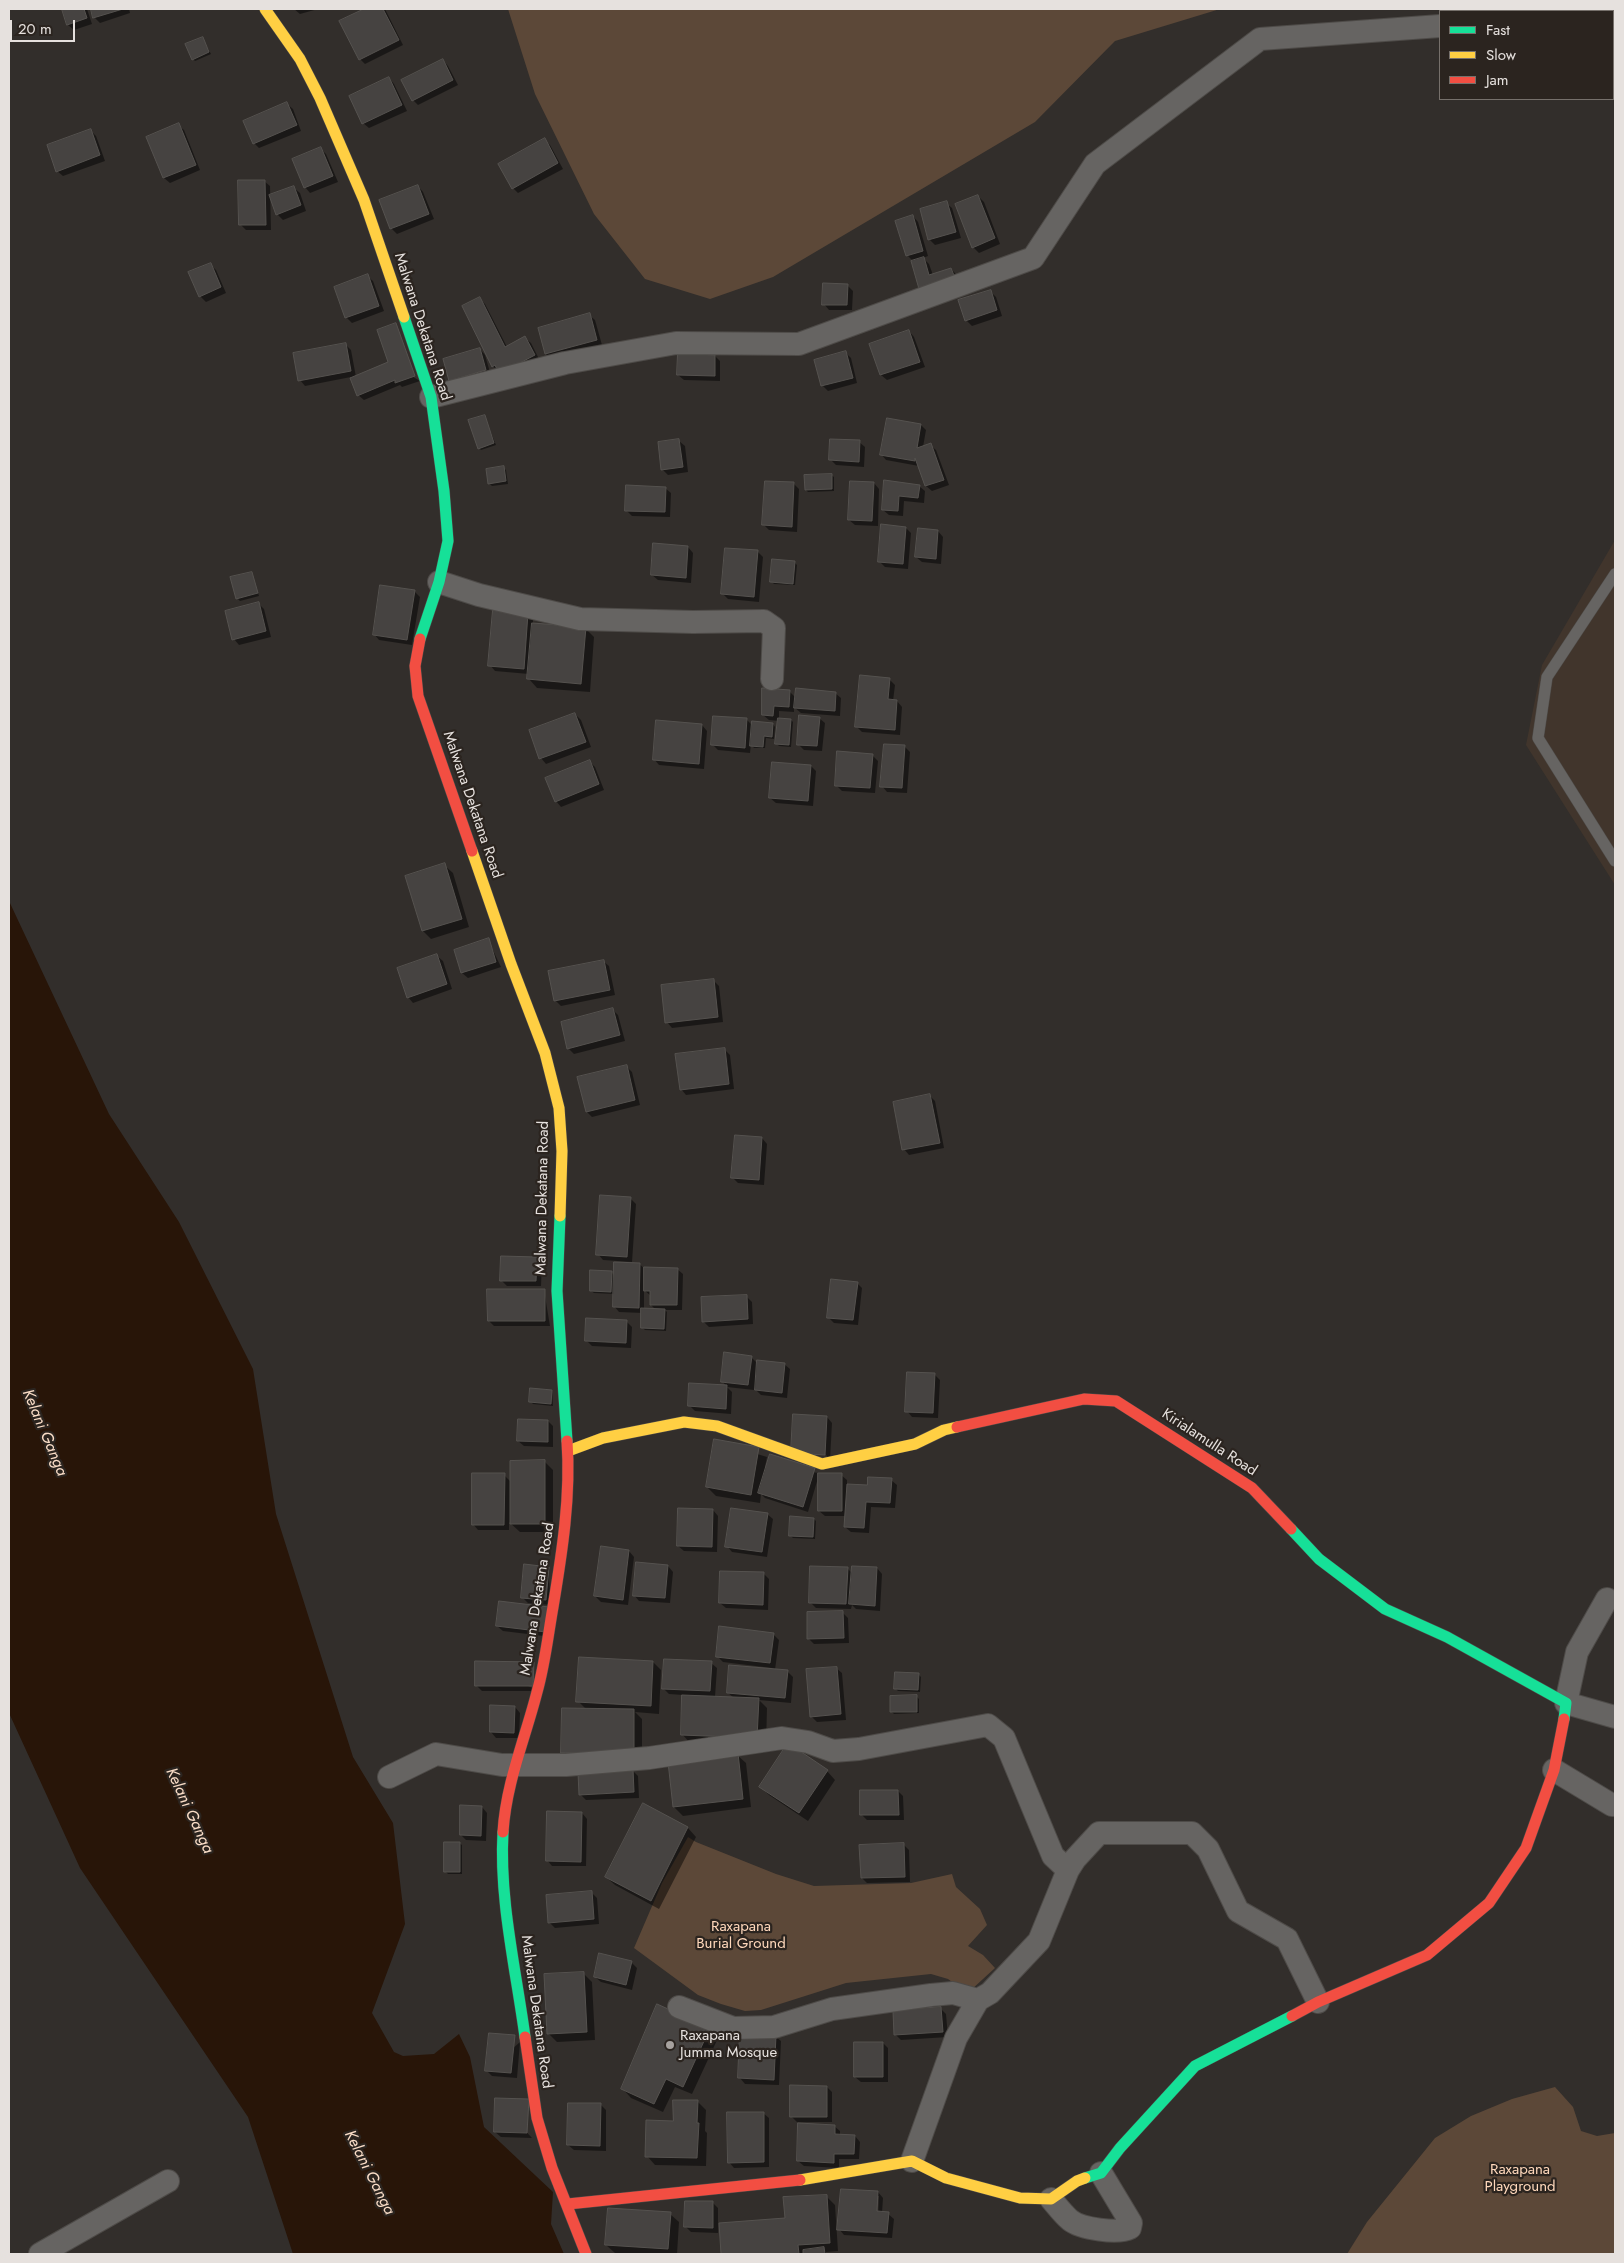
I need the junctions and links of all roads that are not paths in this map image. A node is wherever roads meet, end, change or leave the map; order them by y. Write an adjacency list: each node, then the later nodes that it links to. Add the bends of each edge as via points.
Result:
1 (265, 9): 3 (street, Malwana Dekatana Road, via 308,74 357,183)
2 (1439, 26): 3 (street, via 1260,39 1095,164 1033,258 799,344 676,343 565,363)
3 (431, 397): 5 (street, Malwana Dekatana Road, via 448,540)
4 (1615, 574): 7 (lane, via 1547,677 1538,738)
5 (439, 582): 6 (street, via 580,619 764,621 774,628); 9 (street, Malwana Dekatana Road, via 418,644 415,666 418,696 545,1053 559,1108 562,1151 557,1291)
6 (772, 678)
7 (1612, 848): 8 (lane)
8 (1615, 861)
9 (568, 1451): 11 (street, Kirialamulla Road, via 603,1438 684,1422 717,1426 822,1464 915,1444 944,1430 1084,1399 1116,1401 1252,1488 1319,1559 1385,1609 1447,1637); 13 (street, Malwana Dekatana Road, via 566,1515 559,1576 542,1674)
10 (1607, 1599): 11 (street, via 1578,1652)
11 (1566, 1703): 12 (street); 14 (street)
12 (1615, 1716)
13 (515, 1764): 15 (street, via 436,1754); 17 (street, via 566,1765 649,1758 782,1738 833,1750 859,1749 988,1725 1004,1738 1053,1856); 25 (street, Malwana Dekatana Road, via 504,1817 502,1849 507,1910 537,2118 552,2168)
14 (1554, 1770): 16 (street); 19 (street, via 1526,1848 1489,1903 1427,1955)
15 (389, 1777)
16 (1612, 1805)
17 (1068, 1870): 18 (street, via 1039,1941 990,1993); 19 (street, via 1099,1833 1192,1833 1208,1849 1238,1912 1287,1939)
18 (978, 2000): 20 (street, via 953,1993 931,1995 832,2009 774,2027 733,2028); 21 (street, via 956,2038)
19 (1318, 2002): 22 (street, via 1195,2066)
20 (679, 2008)
21 (912, 2161): 24 (street, via 946,2178 1020,2198); 25 (street, via 778,2184)
22 (1101, 2173): 24 (street, via 1077,2182); 24 (street, via 1131,2222 1130,2228 1124,2231 1094,2229 1071,2221)
23 (168, 2181): 26 (street)
24 (1051, 2199)
25 (568, 2204): 27 (street, Malwana Dekatana Road)
26 (40, 2254)
27 (586, 2254)

